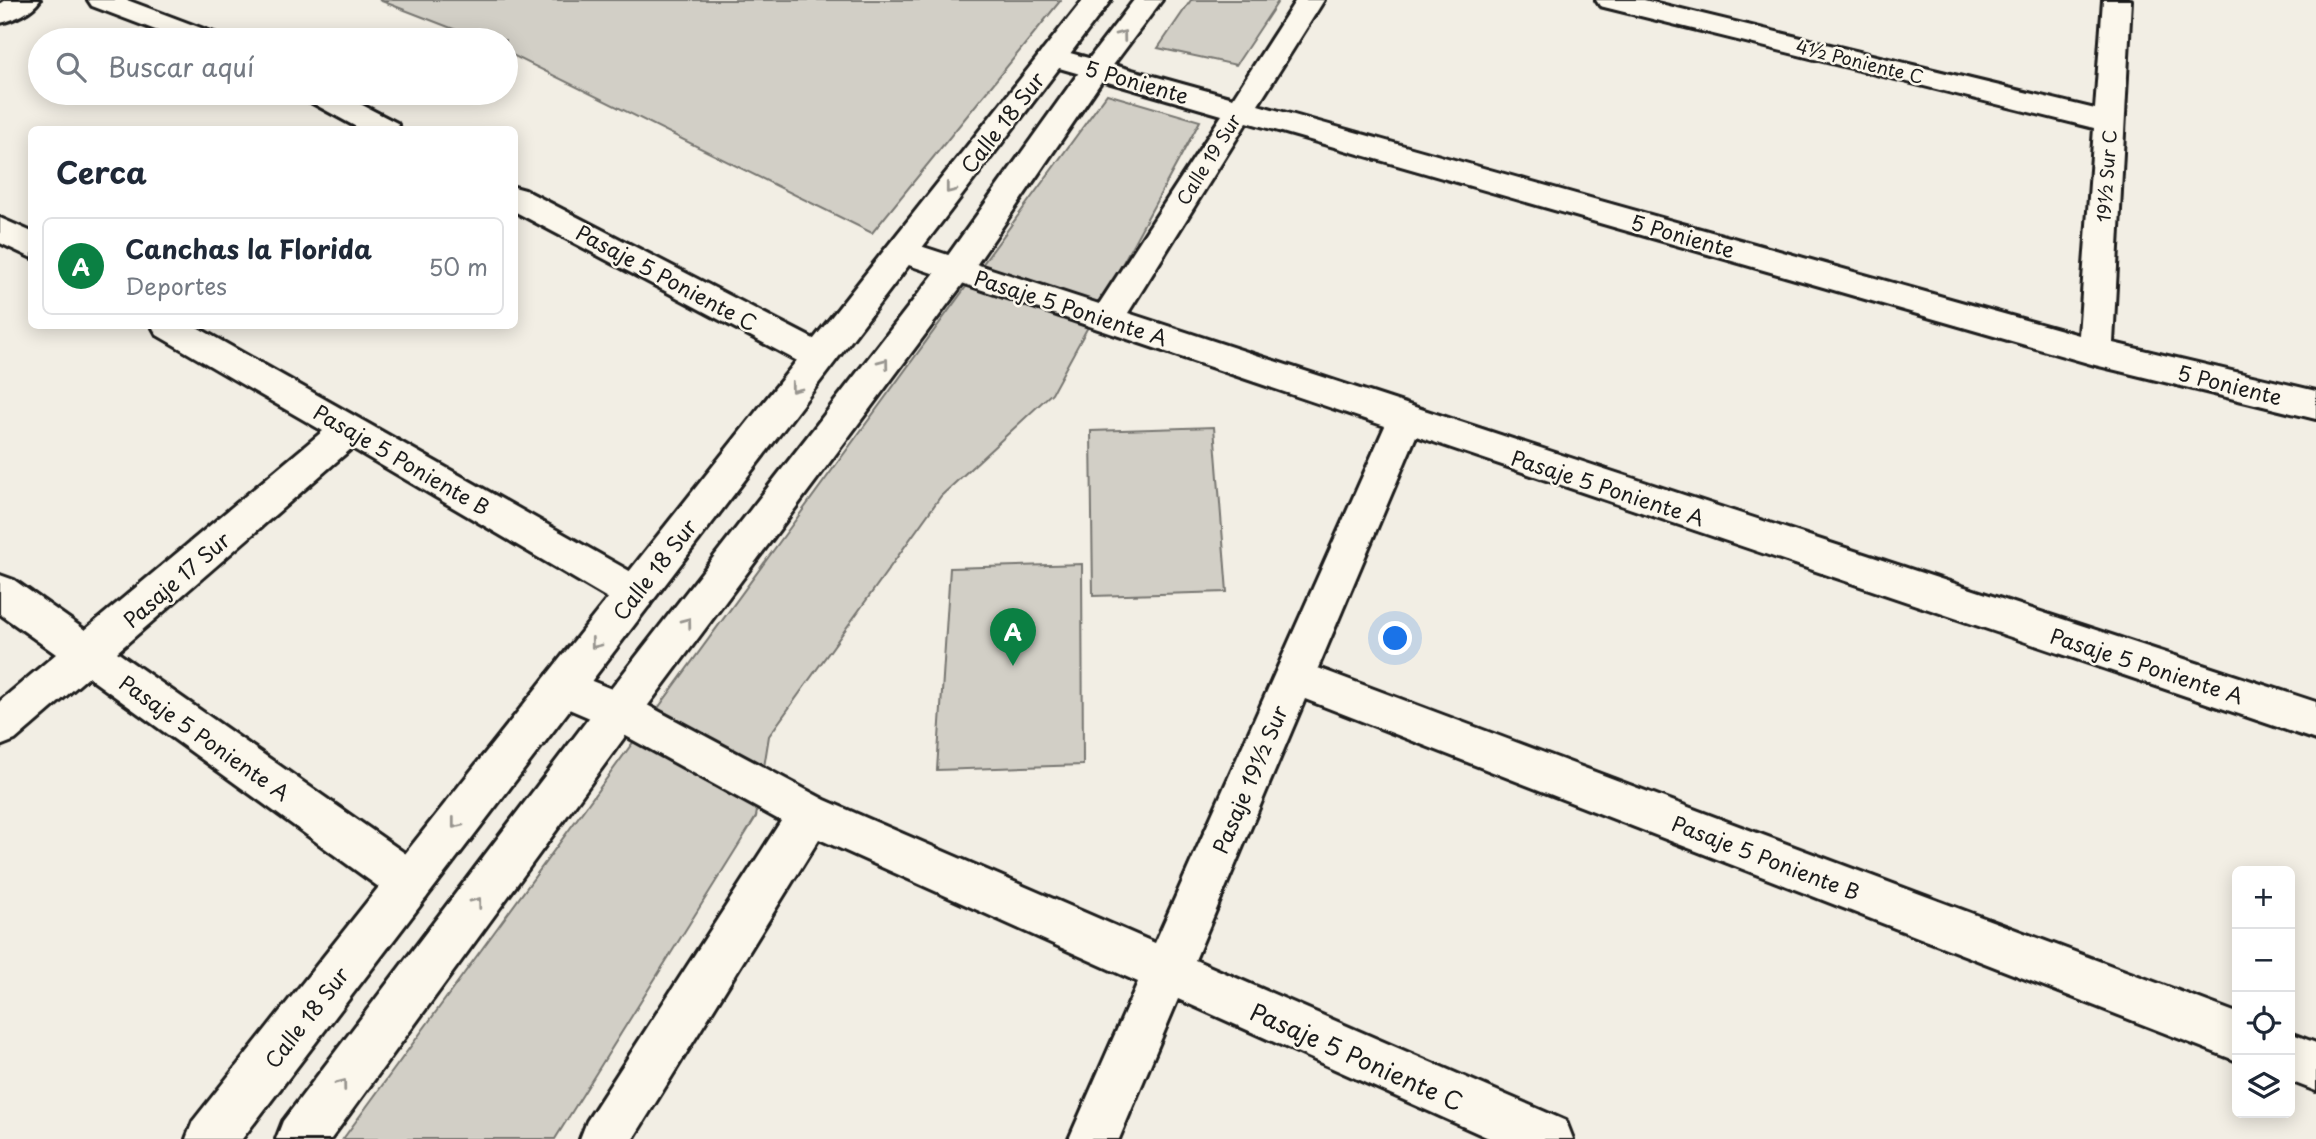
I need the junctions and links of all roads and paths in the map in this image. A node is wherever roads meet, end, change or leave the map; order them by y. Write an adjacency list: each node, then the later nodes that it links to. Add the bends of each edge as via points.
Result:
1 (26, 0): 8 (street)
2 (102, 0): 9 (street)
3 (1097, 0): 10 (street, Calle 18 Sur)
4 (1148, 0): 11 (street, Calle 18 Sur, one-way to 4)
5 (1310, 0): 13 (street, Calle 19 Sur)
6 (1610, 0): 14 (street, 4½ Poniente C)
7 (2117, 0): 14 (street, 19½ Sur C)
8 (0, 15)
9 (176, 28)
10 (1052, 57): 11 (street, 5 Poniente); 19 (street, Calle 18 Sur, one-way to 19)
11 (1096, 70): 13 (street, 5 Poniente); 20 (street, Calle 18 Sur)
12 (339, 105): 15 (street)
13 (1239, 110): 21 (street, Calle 19 Sur); 23 (street, 5 Poniente)
14 (2110, 122): 23 (street, 19½ Sur C)
15 (379, 126)
16 (518, 199): 24 (street, Pasaje 5 Poniente C)
17 (0, 229): 18 (street)
18 (28, 245)
19 (902, 251): 20 (street, Pasaje 5 Poniente A); 24 (street, Calle 18 Sur)
20 (956, 269): 21 (street, Pasaje 5 Poniente A); 33 (street, Calle 18 Sur, one-way to 20)
21 (1107, 319): 26 (street, Pasaje 5 Poniente A)
22 (174, 329): 27 (street, Pasaje 5 Poniente B)
23 (2095, 352): 25 (street, 5 Poniente)
24 (819, 357): 29 (street, Calle 18 Sur, one-way to 29)
25 (2316, 405)
26 (1405, 420): 31 (street, Pasaje 19½ Sur); 34 (street, Pasaje 5 Poniente A)
27 (350, 429): 29 (street, Pasaje 5 Poniente B); 30 (street, Pasaje 17 Sur)
28 (0, 592): 30 (street, Pasaje 5 Poniente A)
29 (635, 594): 32 (street, Calle 18 Sur, one-way to 32)
30 (88, 654): 35 (street, Pasaje 17 Sur); 37 (street, Pasaje 5 Poniente A)
31 (1294, 677): 38 (street, Pasaje 19½ Sur); 39 (street, Pasaje 5 Poniente B)
32 (562, 687): 33 (street, Pasaje 5 Poniente C); 37 (street, Calle 18 Sur, one-way to 37)
33 (619, 711): 36 (street, Pasaje 5 Poniente C); 43 (street, Calle 18 Sur, one-way to 33)
34 (2316, 721)
35 (0, 727)
36 (810, 814): 38 (street, Pasaje 5 Poniente C); 44 (street)
37 (410, 883): 42 (street, Calle 18 Sur)
38 (1166, 972): 45 (street, Pasaje 19½ Sur); 46 (street, Pasaje 5 Poniente C)
39 (2232, 1035)
40 (2295, 1059): 41 (street)
41 (2316, 1067)
42 (211, 1139)
43 (301, 1139)
44 (605, 1139)
45 (1094, 1139)
46 (1548, 1139)

